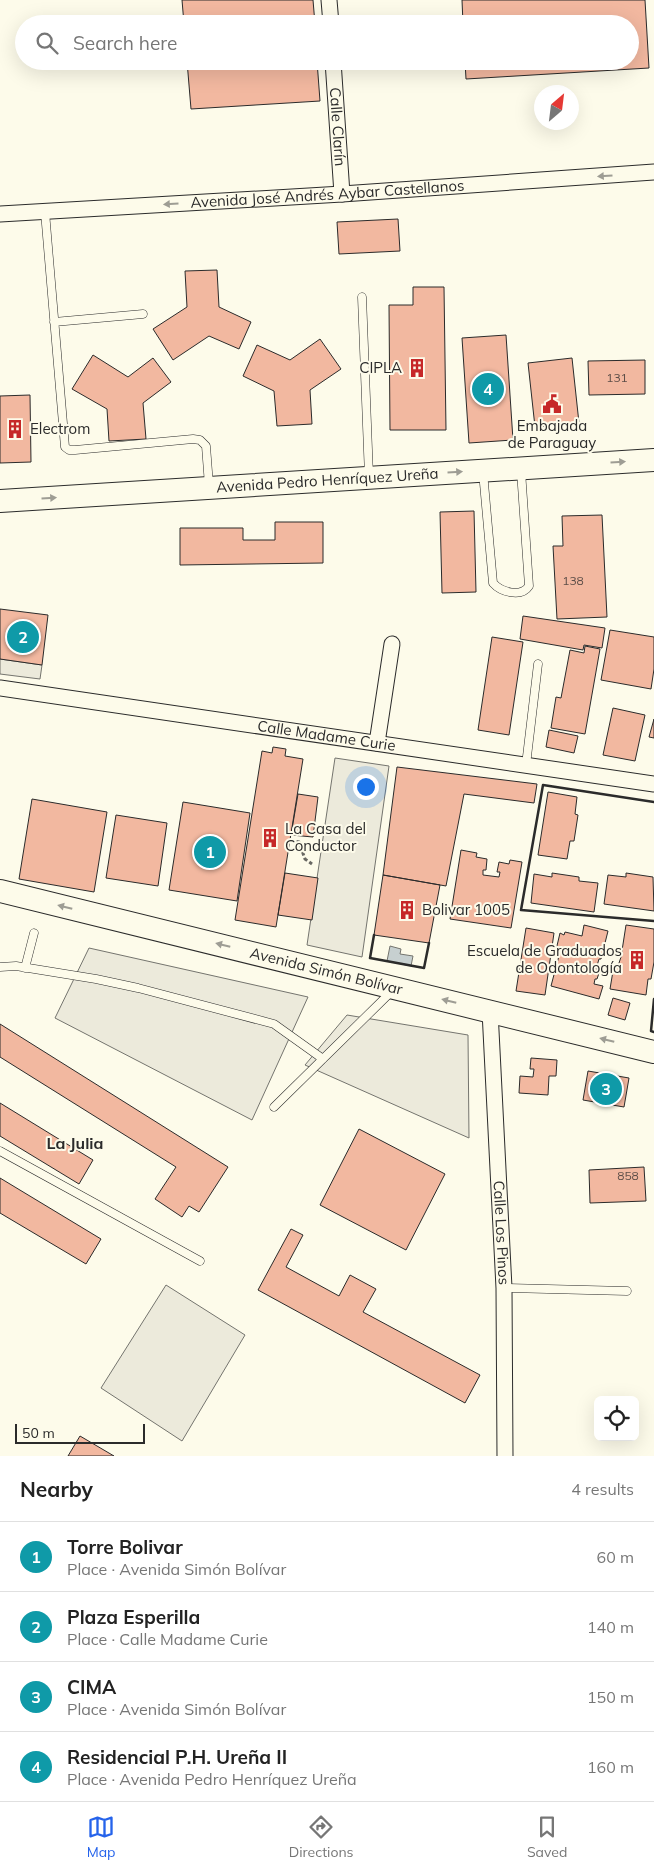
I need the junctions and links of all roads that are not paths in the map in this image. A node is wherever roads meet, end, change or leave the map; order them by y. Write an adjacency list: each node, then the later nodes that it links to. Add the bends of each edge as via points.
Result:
1 (329, 0): 2 (street)
2 (330, 15)
3 (333, 70): 5 (street, Calle Clarín)
4 (654, 172): 5 (street, Avenida José Andrés Aybar Castellanos, one-way to 5)
5 (342, 194): 6 (street, Avenida José Andrés Aybar Castellanos, one-way to 6)
6 (45, 212): 7 (street, Avenida José Andrés Aybar Castellanos); 10 (lane)
7 (0, 214)
8 (362, 297): 14 (lane)
9 (143, 314): 10 (lane)
10 (54, 322): 15 (lane, via 65,447 75,450 200,440 206,446)
11 (654, 460): 12 (main road, Avenida Pedro Henríquez Ureña, one-way to 11)
12 (521, 468): 13 (main road, Avenida Pedro Henríquez Ureña); 13 (lane, via 529,586 520,593 499,590 493,583)
13 (483, 470): 14 (main road, Avenida Pedro Henríquez Ureña, one-way to 13)
14 (369, 478): 15 (main road, Avenida Pedro Henríquez Ureña)
15 (209, 488): 16 (main road, Avenida Pedro Henríquez Ureña, one-way to 15)
16 (0, 501)
17 (392, 644): 20 (street)
18 (538, 664): 21 (lane)
19 (0, 688): 20 (street, Calle Madame Curie)
20 (377, 743): 21 (street, Calle Madame Curie)
21 (526, 765): 22 (street, Calle Madame Curie)
22 (654, 784)
23 (0, 891): 27 (main road, Avenida Simón Bolívar, one-way to 23)
24 (34, 933): 26 (lane)
25 (0, 967): 26 (lane)
26 (25, 968): 30 (lane, via 138,988 274,1024)
27 (396, 988): 28 (main road, Avenida Simón Bolívar, one-way to 27); 30 (lane)
28 (490, 1011): 29 (main road, Avenida Simón Bolívar, one-way to 28); 34 (street, Calle Los Pinos)
29 (654, 1052)
30 (323, 1059): 31 (lane)
31 (274, 1107)
32 (0, 1151): 33 (lane)
33 (200, 1261)
34 (504, 1288): 35 (lane); 36 (street, Calle Los Pinos)
35 (627, 1291)
36 (505, 1456)

